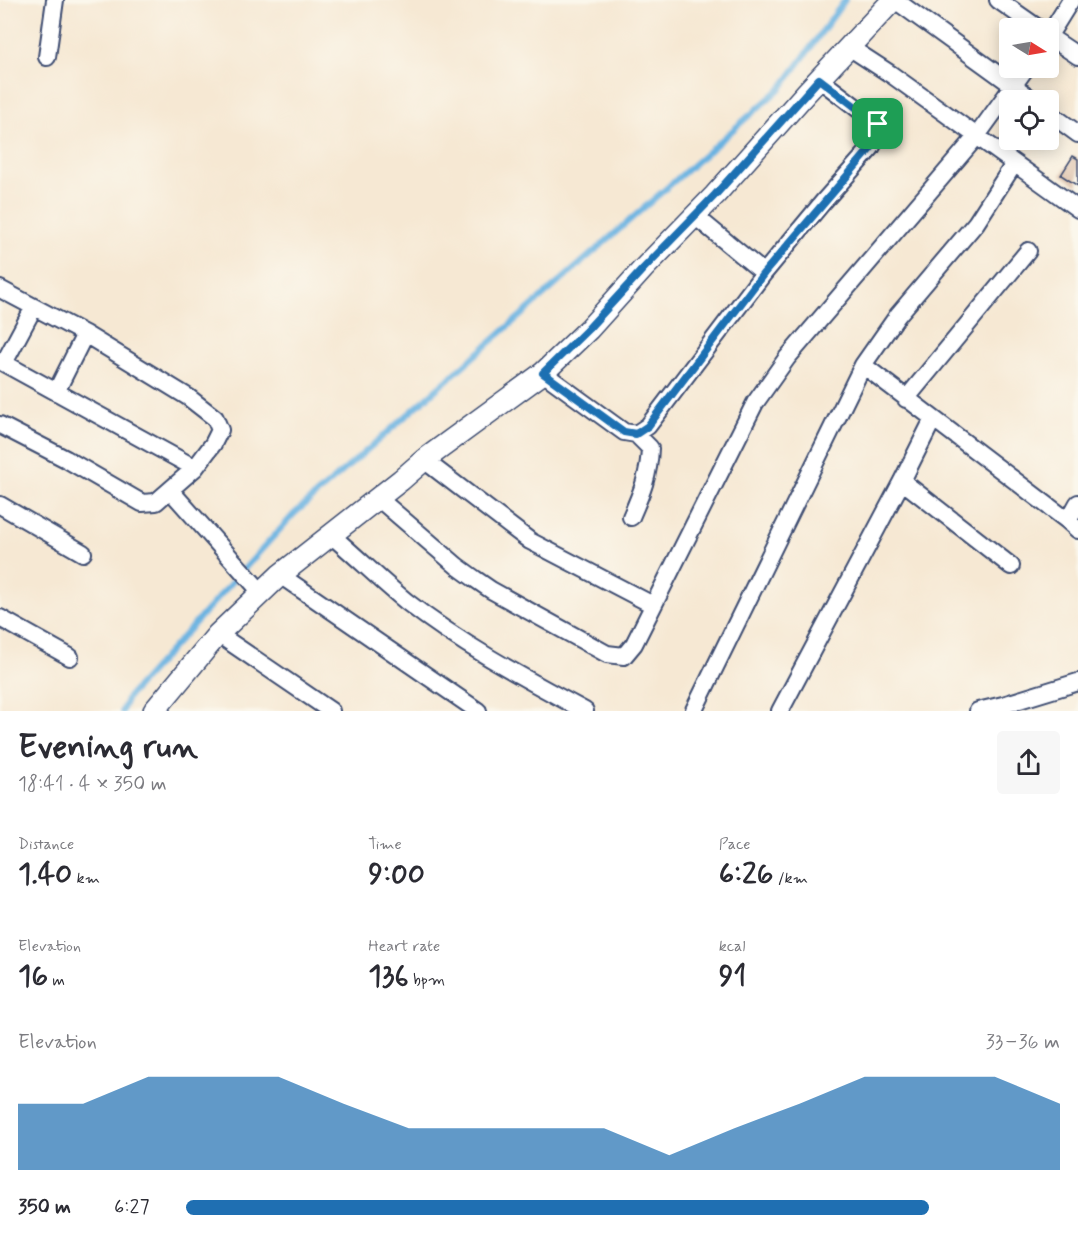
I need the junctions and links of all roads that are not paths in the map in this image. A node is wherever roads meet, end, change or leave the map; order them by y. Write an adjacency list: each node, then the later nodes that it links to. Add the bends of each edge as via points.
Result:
1 (55, 0): 10 (street)
2 (894, 0): 8 (street); 13 (street)
3 (998, 0): 5 (street)
4 (1071, 0): 6 (street)
5 (1024, 18)
6 (1059, 20)
7 (1059, 43): 9 (street)
8 (849, 47): 12 (street); 17 (street)
9 (1078, 56)
10 (47, 57)
11 (1019, 78): 13 (street)
12 (819, 79): 20 (street); 22 (street, via 878,124 878,135)
13 (1013, 86): 14 (street); 17 (street)
14 (1018, 90)
15 (1059, 120): 16 (street)
16 (1078, 134)
17 (976, 137): 18 (street); 48 (street, via 787,358 754,403)
18 (1014, 164): 19 (street); 27 (street, via 976,223 898,315)
19 (1078, 209)
20 (695, 216): 22 (street); 28 (street)
21 (1028, 251): 30 (street)
22 (764, 273): 33 (street, via 648,426)
23 (0, 289): 24 (street)
24 (34, 307): 25 (street); 26 (street)
25 (86, 334): 29 (street); 35 (street, via 215,418 220,430)
26 (2, 362): 29 (street)
27 (863, 365): 30 (street); 55 (street)
28 (543, 373): 33 (street, via 624,432); 34 (street)
29 (56, 392): 35 (street)
30 (906, 399): 31 (street)
31 (933, 419): 36 (street); 42 (street)
32 (0, 424): 37 (street, via 142,503 156,502)
33 (636, 434): 41 (street, via 650,447 649,465)
34 (424, 460): 38 (street); 48 (street, via 530,541)
35 (195, 468): 37 (street)
36 (902, 481): 45 (street); 60 (street)
37 (170, 490): 47 (street)
38 (378, 498): 43 (street); 48 (street, via 491,590 608,654 624,656)
39 (1078, 502): 42 (street)
40 (0, 505): 44 (street)
41 (631, 517)
42 (1073, 526)
43 (331, 534): 46 (street); 59 (street, via 407,602 455,636)
44 (83, 553)
45 (1011, 566)
46 (280, 575): 47 (street); 58 (street)
47 (256, 586): 50 (street)
48 (652, 605)
49 (4, 620): 51 (street); 52 (street)
50 (218, 634): 56 (street); 57 (street)
51 (0, 637)
52 (70, 657)
53 (1075, 687): 54 (street)
54 (1006, 708): 61 (street)
55 (694, 710)
56 (154, 711)
57 (331, 711)
58 (478, 711)
59 (585, 711)
60 (780, 711)
61 (978, 711)

